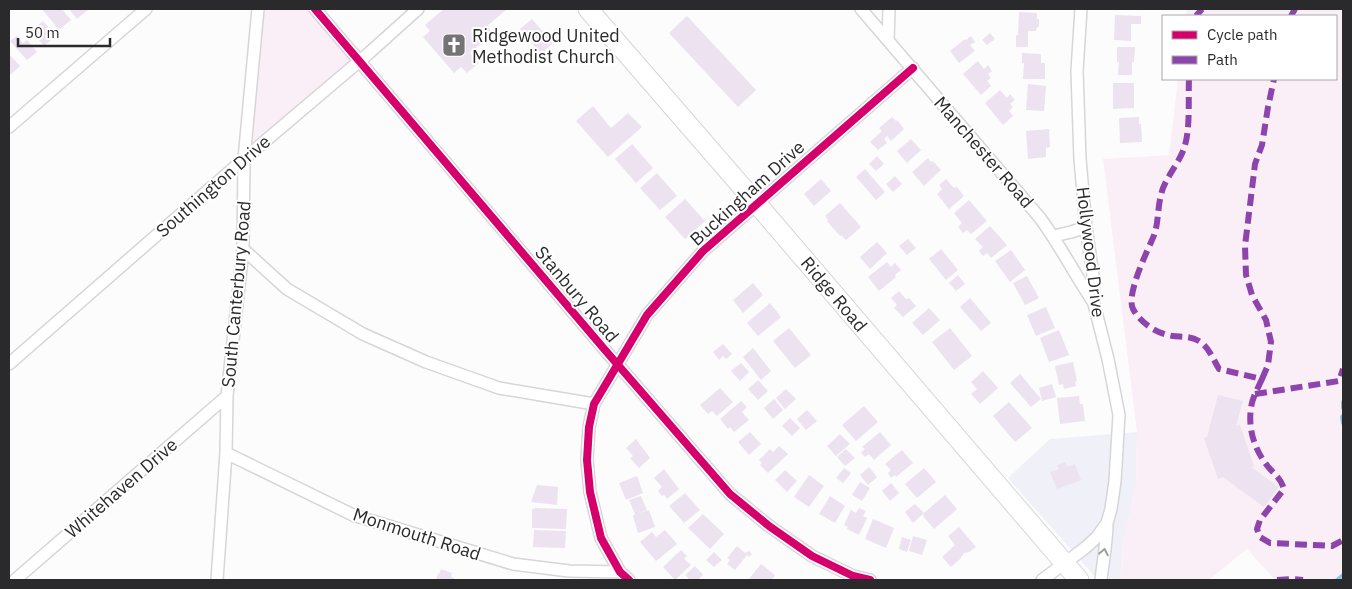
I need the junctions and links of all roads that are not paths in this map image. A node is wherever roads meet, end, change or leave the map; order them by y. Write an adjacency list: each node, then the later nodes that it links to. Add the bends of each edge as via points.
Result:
1 (146, 9): 12 (street)
2 (258, 9): 13 (street, South Canterbury Road)
3 (315, 9): 10 (street, Stanbury Road)
4 (418, 9): 10 (street, Southington Drive)
5 (588, 9): 14 (main road, Ridge Road)
6 (861, 9): 9 (street, Manchester Road)
7 (889, 9): 9 (street)
8 (1081, 9): 15 (street, Hollywood Drive, via 1078,117)
9 (888, 40): 11 (street, Manchester Road)
10 (359, 61): 13 (street, Southington Drive); 20 (street, Stanbury Road)
11 (913, 68): 14 (street, Buckingham Drive); 16 (street, Manchester Road)
12 (9, 127)
13 (244, 159): 17 (street, South Canterbury Road); 19 (street, Southington Drive)
14 (757, 204): 20 (street, Buckingham Drive, via 703,251 648,315); 25 (main road, Ridge Road)
15 (1086, 226): 16 (street); 18 (street, Hollywood Drive)
16 (1054, 236): 18 (street, Manchester Road)
17 (243, 249): 21 (street, South Canterbury Road); 22 (street, via 287,289 363,334 426,362 499,388)
18 (1094, 304): 24 (street, Hollywood Drive, via 1119,415 1115,481)
19 (9, 364)
20 (618, 365): 22 (street, Buckingham Drive); 30 (street, Stanbury Road, via 730,494 812,556)
21 (227, 396): 23 (street, South Canterbury Road); 27 (street, Whitehaven Drive)
22 (594, 404): 26 (street, Buckingham Drive, via 587,460 590,492 601,538)
23 (226, 453): 26 (street, Monmouth Road, via 353,515 513,564 569,571); 28 (street, South Canterbury Road)
24 (1107, 523): 25 (street, Hollywood Drive, via 1086,548); 33 (street, one-way to 24)
25 (1064, 564): 31 (street, Hollywood Drive); 32 (main road, Ridge Road)
26 (620, 572): 29 (street, Buckingham Drive)
27 (16, 580)
28 (217, 580)
29 (629, 580)
30 (870, 580)
31 (1042, 580)
32 (1078, 580)
33 (1101, 580)

